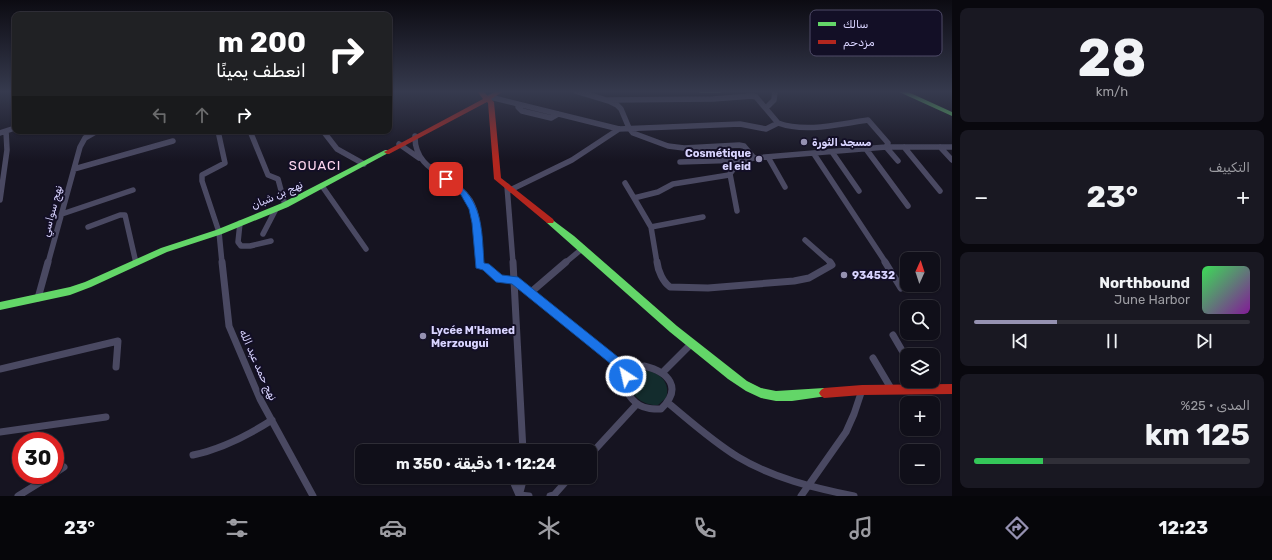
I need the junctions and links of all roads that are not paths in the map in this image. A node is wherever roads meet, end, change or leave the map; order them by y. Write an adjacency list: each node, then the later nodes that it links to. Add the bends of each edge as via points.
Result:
1 (457, 114): 16 (main road, نهج بن شبان)
2 (493, 114): 40 (main road, via 498,179)
3 (559, 114): 9 (street)
4 (623, 114): 7 (street)
5 (771, 114): 6 (street)
6 (778, 123): 7 (street, via 766,128 740,124); 20 (street, via 785,127 812,127 868,120 888,143)
7 (629, 128): 9 (street); 28 (street, via 637,136 668,146 744,146)
8 (12, 129): 10 (street)
9 (619, 129): 40 (street, via 572,160)
10 (6, 131): 11 (street); 45 (street, via 7,150)
11 (0, 133)
12 (92, 134): 35 (street, نهج سواسي, via 82,142)
13 (219, 134): 55 (street, نهج حمد عبد الله, via 225,163 202,175 202,182)
14 (251, 134): 46 (street, via 268,175 278,179)
15 (325, 134): 34 (street, via 337,149)
16 (415, 136): 18 (main road, نهج بن شبان); 29 (street, via 414,144)
17 (173, 141): 35 (street)
18 (399, 144): 29 (street); 34 (main road, نهج بن شبان)
19 (941, 146): 21 (street); 22 (street); 25 (street); 31 (street)
20 (886, 147): 21 (street); 23 (street); 32 (street)
21 (904, 147): 43 (street)
22 (952, 147)
23 (866, 149): 24 (street); 47 (street)
24 (832, 152): 26 (street); 42 (street)
25 (952, 153)
26 (814, 154): 27 (street); 63 (street)
27 (768, 157): 28 (street); 39 (street)
28 (754, 158): 30 (street)
29 (420, 159): 62 (street, via 464,193 469,200 476,223 480,265 500,279)
30 (745, 160): 33 (street); 36 (street, via 738,163)
31 (952, 160)
32 (898, 161)
33 (680, 162)
34 (364, 164): 38 (main road, نهج بن شبان)
35 (74, 169): 50 (street, نهج سواسي)
36 (730, 174): 44 (street, via 673,184 658,192); 49 (street)
37 (625, 183): 44 (street)
38 (322, 186): 46 (main road, نهج بن شبان); 60 (street)
39 (785, 187)
40 (509, 188): 59 (main road); 62 (street)
41 (133, 190): 50 (street)
42 (859, 191)
43 (940, 191)
44 (634, 198): 54 (street)
45 (0, 200)
46 (285, 205): 48 (main road, نهج بن شبان)
47 (908, 206)
48 (276, 209): 52 (main road, نهج بن شبان); 56 (street)
49 (738, 211)
50 (62, 214): 65 (street, نهج سواسي)
51 (703, 217): 54 (street)
52 (240, 223): 55 (main road, نهج بن شبان); 58 (street, via 238,242 241,246)
53 (88, 227): 61 (street, via 125,215)
54 (651, 227): 57 (street, via 658,269 666,284 675,288 708,288 809,278 832,265)
55 (219, 232): 61 (main road, نهج بن شبان, via 164,250); 82 (street, نهج حمد عبد الله, via 228,326)
56 (263, 234)
57 (805, 240)
58 (271, 241)
59 (583, 248): 64 (street); 68 (main road)
60 (366, 249)
61 (136, 263): 65 (main road, نهج بن شبان, via 88,286)
62 (514, 280): 64 (street); 84 (street)
63 (900, 286)
64 (530, 293): 73 (street)
65 (38, 298): 66 (main road, نهج بن شبان)
66 (0, 306)
67 (893, 335): 69 (street)
68 (690, 344): 74 (street); 76 (main road, via 760,393 783,396)
69 (901, 348)
70 (873, 358): 77 (street)
71 (116, 367): 72 (street, via 118,341)
72 (0, 369)
73 (629, 372): 74 (street, via 644,366); 80 (street, via 626,376 626,391)
74 (662, 373): 79 (street, via 671,384 671,399)
75 (952, 389): 78 (main road)
76 (862, 390): 77 (main road); 91 (street, via 851,422 832,454)
77 (892, 390): 78 (main road)
78 (924, 390)
79 (667, 402): 80 (street, via 661,409 653,410); 91 (street, via 738,457)
80 (637, 404): 85 (street)
81 (106, 417): 83 (street)
82 (272, 420): 86 (street, via 251,434); 93 (street, نهج حمد عبد الله)
83 (0, 432)
84 (524, 444)
85 (597, 448)
86 (193, 455)
87 (37, 484): 92 (street)
88 (514, 484): 94 (street)
89 (522, 484): 94 (street)
90 (564, 484): 96 (street)
91 (807, 485): 97 (street); 98 (street)
92 (18, 496)
93 (313, 496)
94 (519, 496): 95 (street)
95 (529, 496)
96 (550, 496)
97 (801, 496)
98 (854, 496)

